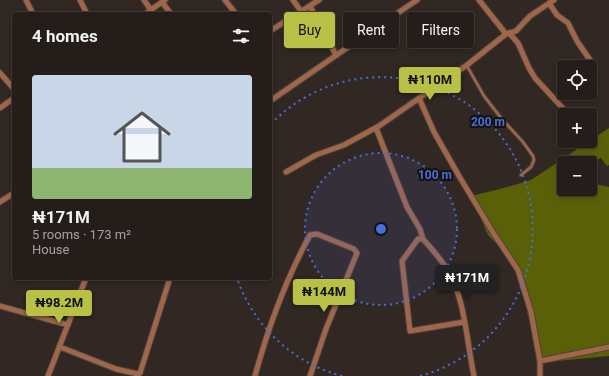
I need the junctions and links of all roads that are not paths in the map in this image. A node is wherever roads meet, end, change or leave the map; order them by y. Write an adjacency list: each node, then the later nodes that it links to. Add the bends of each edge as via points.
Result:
1 (26, 0): 15 (street)
2 (80, 0): 16 (street)
3 (144, 0): 13 (street)
4 (225, 0): 19 (street)
5 (293, 0): 14 (street)
6 (319, 0): 12 (street)
7 (417, 0): 22 (street)
8 (479, 0): 21 (street)
9 (554, 0): 11 (street)
10 (164, 1): 13 (street); 18 (street)
11 (549, 3): 21 (street, via 530,16 516,31); 23 (street, via 557,15 568,23)
12 (310, 6): 14 (street); 22 (street)
13 (151, 10): 17 (street)
14 (302, 11): 20 (street)
15 (32, 12)
16 (86, 12)
17 (148, 12)
18 (169, 12)
19 (234, 12)
20 (272, 30)
21 (507, 33): 24 (street); 31 (street, via 518,42 535,78)
22 (336, 55): 29 (street)
23 (590, 60)
24 (467, 65): 27 (street); 34 (lane, via 484,96 533,156 531,167)
25 (0, 73): 26 (street)
26 (12, 87)
27 (419, 98): 32 (street); 45 (street, via 434,132 459,176 518,270 531,312)
28 (12, 99): 30 (street)
29 (272, 100)
30 (0, 108)
31 (563, 108)
32 (376, 128): 33 (street, via 344,145 316,155); 37 (street)
33 (286, 172)
34 (521, 175)
35 (12, 194): 36 (street)
36 (0, 202)
37 (423, 239): 41 (street, via 448,272 456,290); 41 (street, via 415,242 402,261 410,331)
38 (85, 280): 42 (street)
39 (169, 280): 43 (street, via 140,373 136,375 116,370)
40 (0, 306): 42 (street)
41 (464, 322): 49 (street)
42 (68, 325): 43 (street)
43 (60, 346): 46 (street)
44 (609, 347): 45 (street)
45 (540, 361): 50 (street)
46 (48, 376)
47 (255, 376): 48 (street, via 260,356 298,256 310,235 317,234 354,248 357,253)
48 (310, 376)
49 (474, 376)
50 (540, 376)

